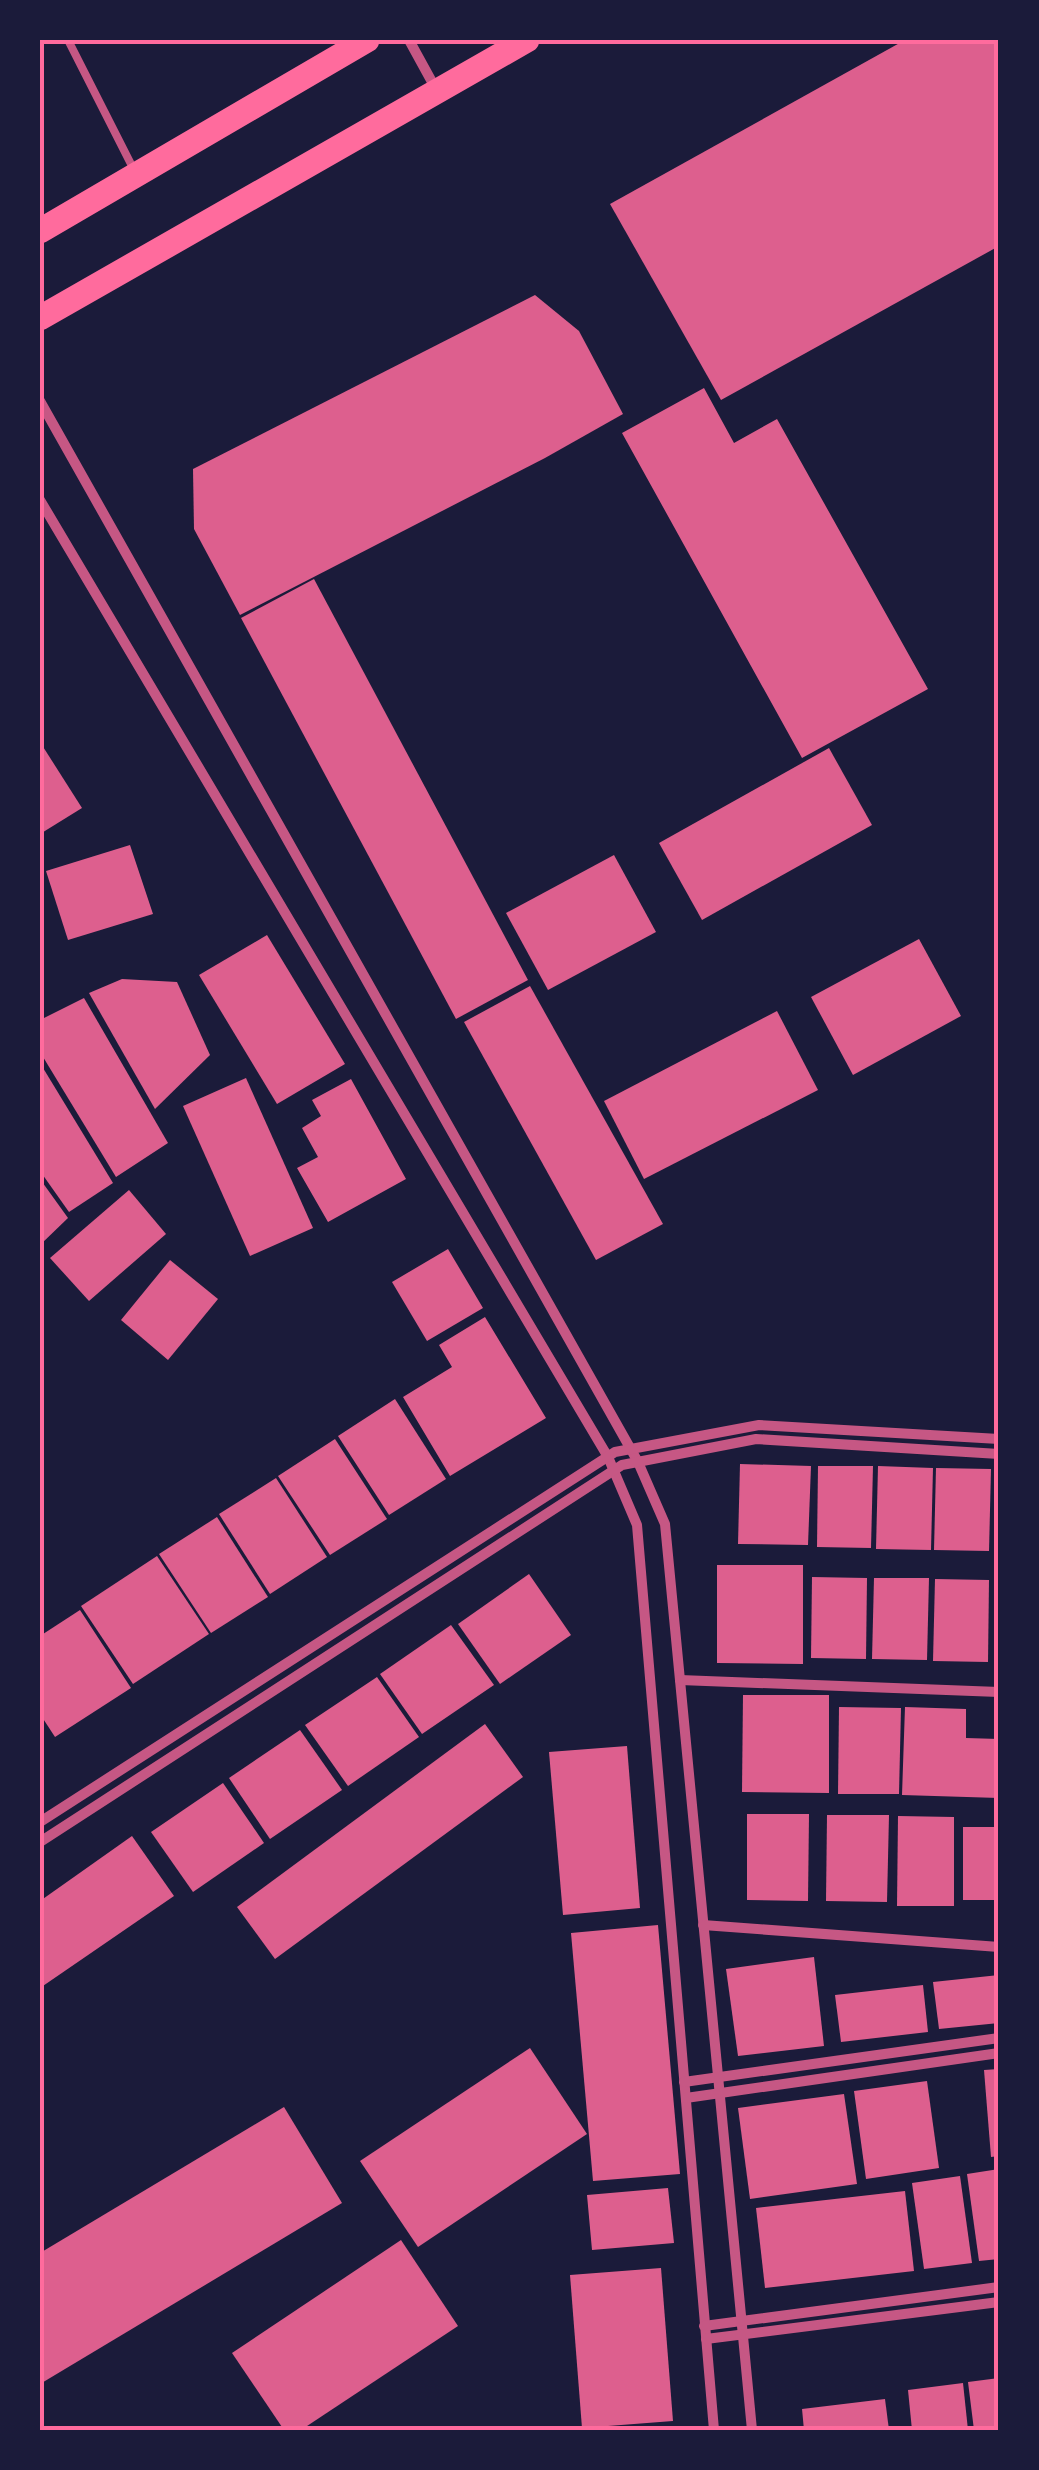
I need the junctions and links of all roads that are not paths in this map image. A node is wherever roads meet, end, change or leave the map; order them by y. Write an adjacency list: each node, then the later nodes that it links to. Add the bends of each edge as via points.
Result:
1 (68, 40): 6 (lane)
2 (367, 40): 6 (main road)
3 (409, 40): 5 (street)
4 (527, 40): 5 (main road)
5 (437, 91): 8 (main road)
6 (137, 174): 7 (main road)
7 (40, 231)
8 (40, 318)
9 (40, 401): 12 (street)
10 (40, 500): 14 (street)
11 (999, 1439): 12 (street, via 759,1425)
12 (631, 1449): 14 (street); 15 (street)
13 (999, 1454): 15 (street, via 756,1440)
14 (608, 1457): 16 (street); 19 (street)
15 (638, 1462): 16 (street); 17 (street, via 664,1524)
16 (615, 1469): 20 (street); 26 (street, via 638,1524)
17 (680, 1680): 18 (street); 21 (street)
18 (999, 1692)
19 (40, 1822)
20 (40, 1842)
21 (703, 1925): 22 (street); 25 (street)
22 (999, 1947)
23 (999, 2038): 25 (street)
24 (999, 2054): 27 (street)
25 (718, 2078): 26 (street); 27 (street)
26 (684, 2082): 28 (street)
27 (720, 2094): 28 (street); 31 (street)
28 (686, 2098): 32 (street)
29 (999, 2287): 31 (street)
30 (999, 2302): 33 (street)
31 (741, 2320): 32 (street); 33 (street)
32 (704, 2326): 34 (street)
33 (743, 2334): 34 (street); 36 (street)
34 (706, 2339): 35 (street)
35 (714, 2430)
36 (752, 2430)

